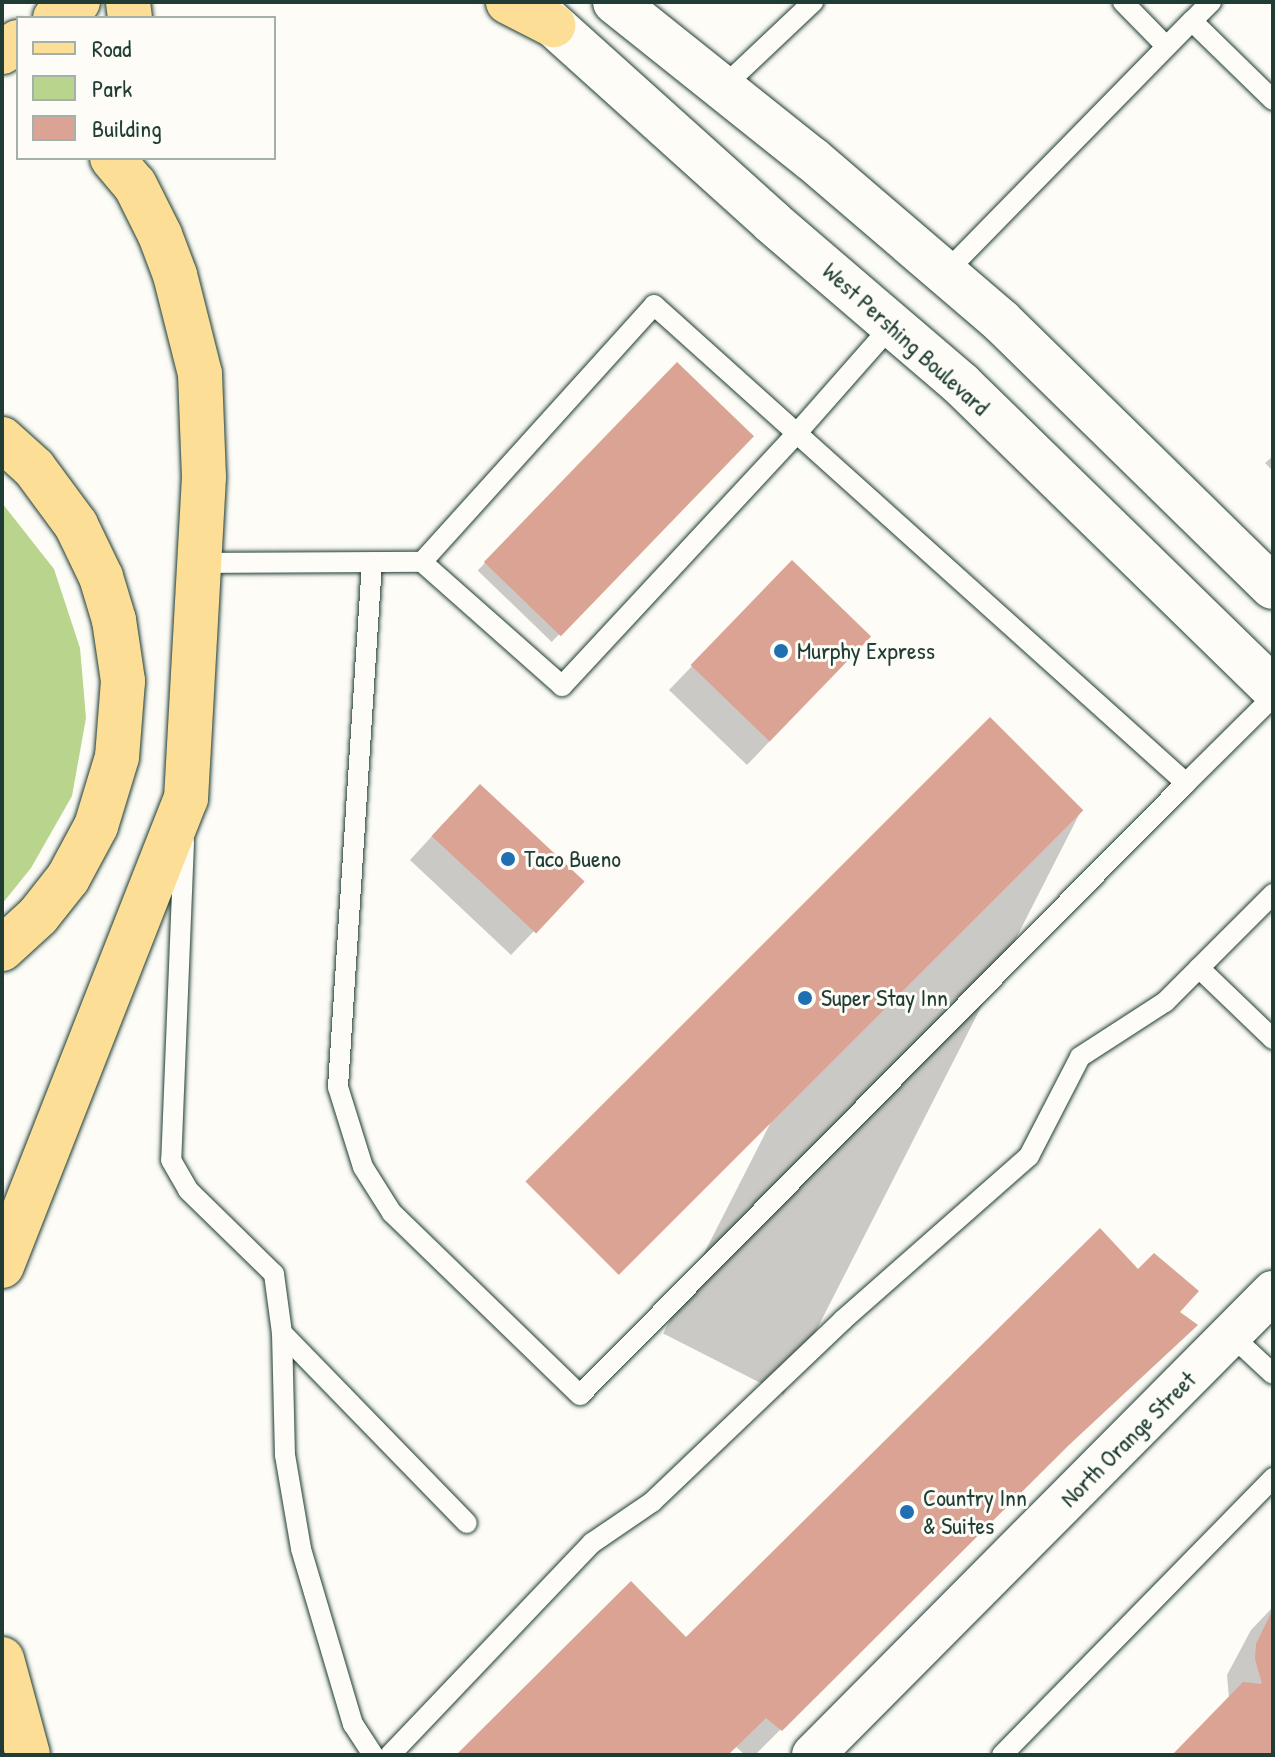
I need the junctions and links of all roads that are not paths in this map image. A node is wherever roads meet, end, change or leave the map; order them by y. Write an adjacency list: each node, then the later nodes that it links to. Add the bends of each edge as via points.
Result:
1 (78, 2): 8 (main road)
2 (508, 2): 7 (main road)
3 (615, 2): 11 (main road)
4 (813, 2): 11 (lane)
5 (1123, 2): 10 (lane)
6 (1211, 2): 9 (lane)
7 (540, 13): 15 (main road, West Pershing Boulevard)
8 (58, 16)
9 (1192, 21): 10 (lane); 12 (lane)
10 (1166, 46): 14 (lane)
11 (721, 89): 14 (main road)
12 (1273, 100)
13 (127, 167): 20 (main road, via 175,275 200,374 204,477)
14 (945, 273): 21 (main road, via 1001,321)
15 (893, 324): 16 (lane); 22 (main road, West Pershing Boulevard)
16 (797, 433): 19 (lane, via 562,686); 19 (lane, via 654,305); 24 (lane)
17 (2, 439): 27 (main road, via 34,468 76,525 114,620 123,681 117,757 96,826 68,878)
18 (372, 562): 19 (lane); 20 (lane); 24 (lane, via 338,1087 363,1167 392,1213 580,1395)
19 (422, 562)
20 (199, 563): 25 (main road)
21 (1273, 587)
22 (1273, 688)
23 (1273, 697): 24 (lane)
24 (1186, 783)
25 (186, 798): 30 (main road); 32 (lane, via 171,1160 188,1190 274,1274)
26 (1273, 894): 28 (lane)
27 (2, 949)
28 (1199, 968): 29 (lane); 40 (lane, via 1165,1002 1080,1057 1029,1156 843,1320 652,1502 592,1543)
29 (1273, 1039)
30 (2, 1266)
31 (1273, 1292): 33 (street, North Orange Street)
32 (282, 1333): 36 (lane); 39 (lane, via 285,1455 301,1549 353,1724)
33 (1231, 1335): 34 (lane); 41 (street, North Orange Street)
34 (1273, 1374)
35 (1273, 1478): 42 (lane)
36 (467, 1523)
37 (2, 1659): 38 (main road)
38 (28, 1755)
39 (373, 1755)
40 (390, 1755)
41 (813, 1755)
42 (1002, 1755)

